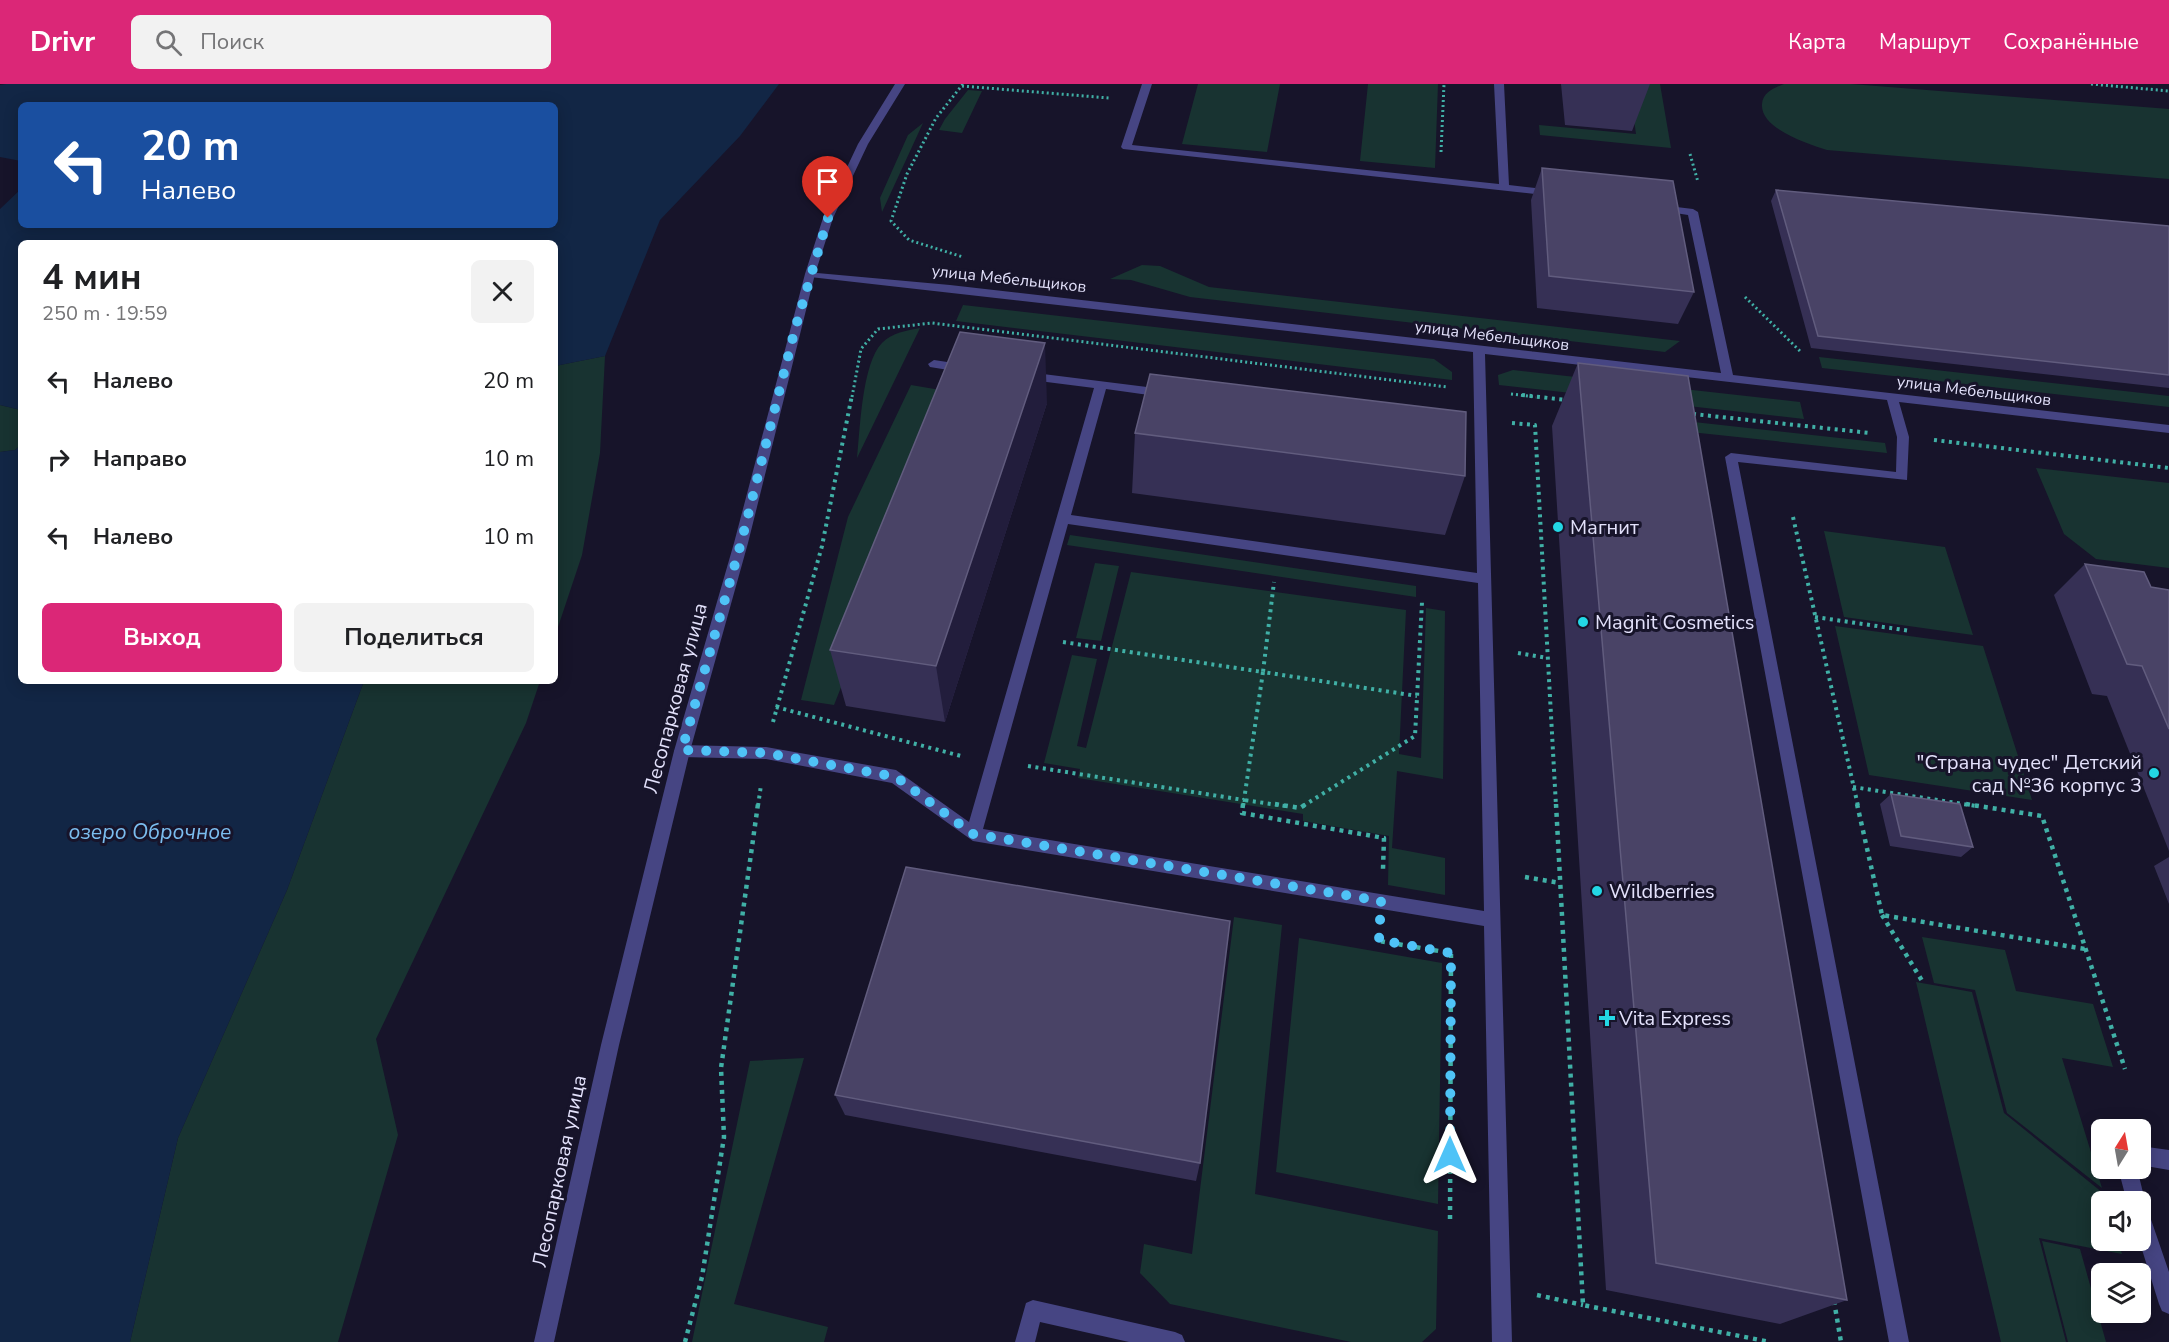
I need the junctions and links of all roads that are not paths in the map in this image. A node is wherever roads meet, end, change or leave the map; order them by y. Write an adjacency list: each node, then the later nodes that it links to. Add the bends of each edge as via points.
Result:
1 (900, 84): 7 (street, Лесопарковая улица, via 863,144 838,196)
2 (1147, 84): 4 (street, via 1126,147)
3 (1499, 84): 4 (street)
4 (1504, 186): 5 (street)
5 (1563, 194)
6 (1646, 206): 12 (street, via 1694,212)
7 (810, 274): 8 (street, улица Мебельщиков); 19 (street, Лесопарковая улица, via 741,543)
8 (1479, 350): 12 (street, улица Мебельщиков); 18 (street, via 1476,431)
9 (934, 364): 10 (street)
10 (978, 370)
11 (1012, 374): 13 (street)
12 (1728, 379): 15 (street, улица Мебельщиков)
13 (1101, 386): 14 (street); 17 (street)
14 (1171, 394)
15 (1892, 397): 16 (street, улица Мебельщиков); 30 (street, via 1902,437 1902,477 1731,457)
16 (2169, 429)
17 (1063, 519): 18 (street); 20 (street)
18 (1484, 579): 21 (street)
19 (682, 750): 20 (street, via 766,753 896,777); 26 (street, Лесопарковая улица, via 610,1045)
20 (973, 834): 21 (street)
21 (1492, 920): 29 (street)
22 (2151, 1157): 23 (street)
23 (2169, 1160)
24 (2151, 1247): 25 (street)
25 (2169, 1304)
26 (544, 1342)
27 (1025, 1342): 28 (street, via 1033,1310)
28 (1175, 1342)
29 (1502, 1342)
30 (1899, 1342)

